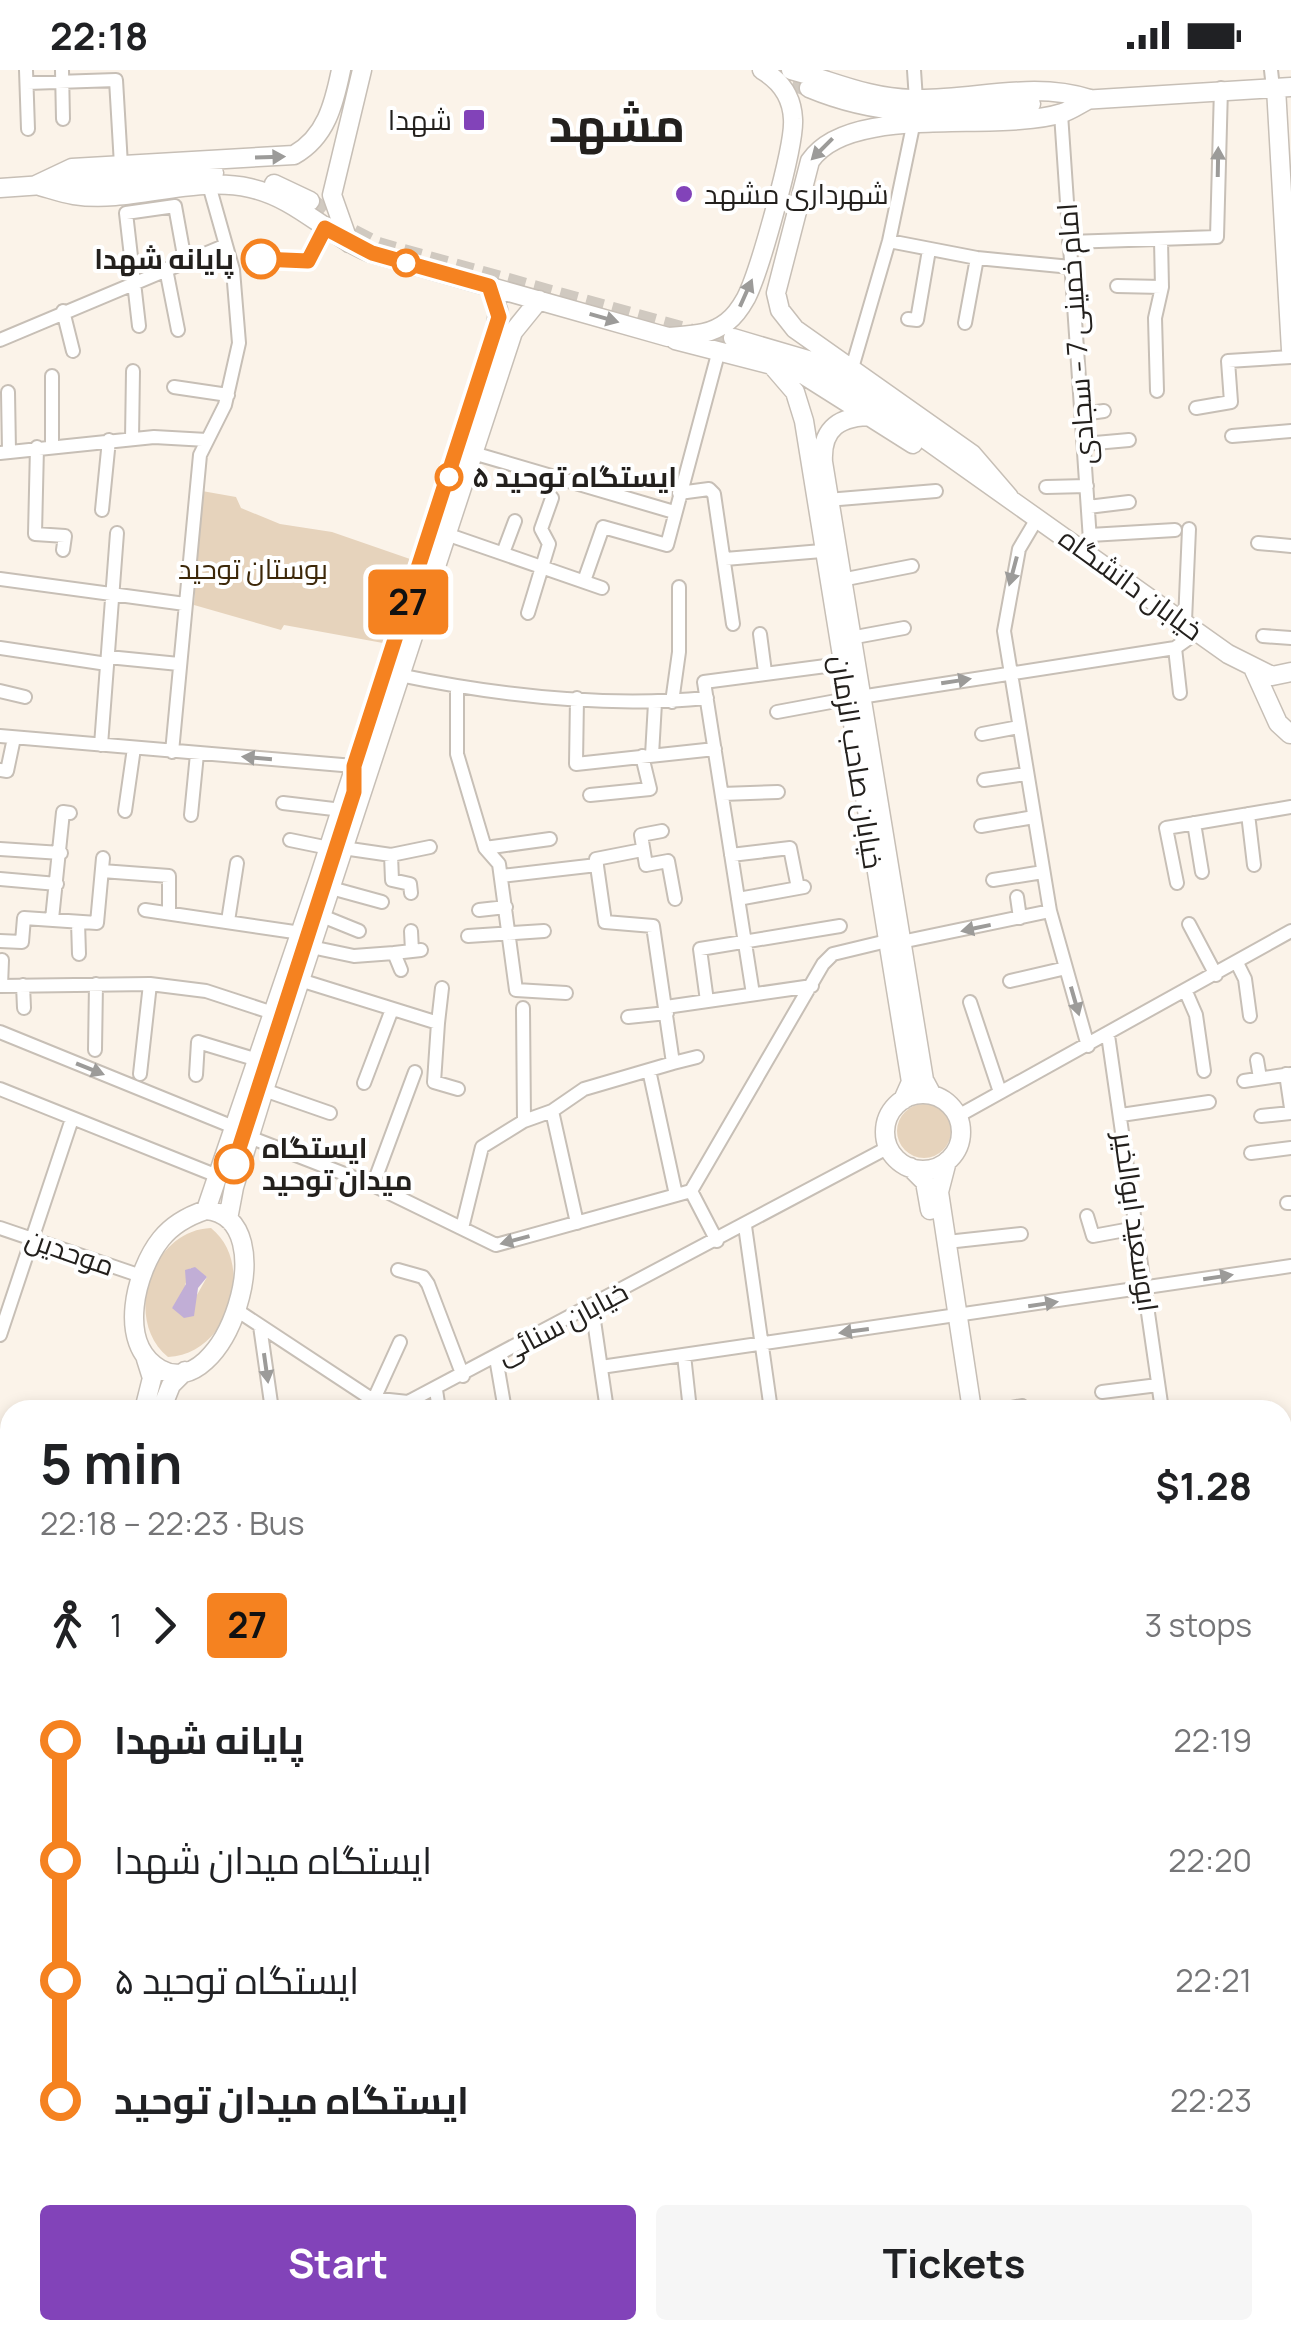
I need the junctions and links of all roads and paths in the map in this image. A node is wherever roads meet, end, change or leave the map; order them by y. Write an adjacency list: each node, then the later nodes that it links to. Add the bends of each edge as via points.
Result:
1 (341, 70): 18 (main road, one-way to 1, via 294,154 320,133)
2 (362, 70): 27 (main road, via 332,194)
3 (762, 70): 47 (main road, one-way to 3, via 707,334 748,296 794,123 785,90)
4 (791, 70): 12 (main road, via 852,92)
5 (914, 70): 12 (street)
6 (62, 76): 7 (street); 14 (street); 18 (street, via 116,80)
7 (26, 77): 16 (street)
8 (1280, 80): 10 (main road); 17 (main road)
9 (809, 88): 13 (main road, via 848,104 912,114)
10 (1221, 88): 11 (main road); 25 (street, one-way to 10, via 1216,236)
11 (1090, 99): 12 (main road, via 1056,88); 13 (main road)
12 (916, 100)
13 (1059, 108): 15 (main road); 26 (street, امام خمینی 7 - سجادی)
14 (63, 119)
15 (913, 126): 24 (street); 54 (main road, one-way to 54, via 854,130 820,146 777,279 788,322)
16 (28, 129)
17 (1286, 160): 19 (main road)
18 (120, 165): 21 (main road, via 72,168)
19 (1286, 180): 29 (main road)
20 (209, 184): 21 (main road, via 76,196); 27 (main road, via 268,193); 28 (street)
21 (36, 185): 22 (main road); 23 (main road, via 220,173 256,178)
22 (0, 188)
23 (310, 201)
24 (889, 240): 30 (street); 54 (street)
25 (1161, 240): 26 (street); 38 (street)
26 (1070, 242): 33 (street, امام خمینی 7 - سجادی)
27 (349, 244): 36 (main road)
28 (226, 245): 32 (street); 60 (street, via 239,313)
29 (1288, 247): 39 (main road)
30 (929, 250): 31 (street); 42 (street, via 917,320)
31 (977, 258): 33 (street); 43 (street)
32 (185, 261): 34 (street); 35 (street, via 175,206 126,213)
33 (1071, 267): 63 (street, امام خمینی 7 - سجادی)
34 (166, 269): 35 (street); 45 (street)
35 (132, 281): 41 (street); 44 (street)
36 (489, 286): 40 (main road); 148 (main road, via 499,317)
37 (1117, 286): 38 (street)
38 (1162, 287): 58 (street, via 1154,318)
39 (1289, 293): 46 (main road)
40 (539, 300): 47 (main road, one-way to 47); 75 (main road, via 513,332)
41 (63, 311): 49 (street); 50 (street)
42 (908, 319)
43 (964, 324)
44 (139, 326)
45 (178, 330)
46 (1290, 332): 51 (main road)
47 (668, 338): 52 (main road)
48 (733, 338): 80 (main road, via 818,363)
49 (0, 340)
50 (73, 351)
51 (1291, 353): 61 (street, via 1228,361 1230,402)
52 (718, 354): 53 (main road); 79 (street)
53 (770, 363): 64 (main road, via 828,386); 95 (main road, خیابان صاحب الزمان, via 795,392 804,421)
54 (852, 368): 80 (main road, via 972,454)
55 (132, 371): 67 (street)
56 (52, 376): 72 (street)
57 (174, 387): 60 (street)
58 (1157, 391)
59 (8, 392): 74 (street)
60 (228, 395): 69 (street)
61 (1196, 408)
62 (1104, 411): 63 (street)
63 (1082, 414): 71 (street, امام خمینی 7 - سجادی)
64 (873, 416): 80 (main road, via 956,475); 82 (main road, via 833,425 822,452)
65 (1291, 431): 66 (street)
66 (1232, 436)
67 (132, 438): 68 (street); 69 (street)
68 (108, 440): 72 (street); 85 (street)
69 (207, 440): 107 (street)
70 (1128, 440): 71 (street)
71 (1084, 444): 77 (street, امام خمینی 7 - سجادی)
72 (52, 445): 73 (street)
73 (36, 447): 74 (street); 94 (street, via 35,534 64,536)
74 (5, 452)
75 (474, 453): 86 (street); 90 (main road)
76 (1046, 486): 77 (street)
77 (1087, 486): 84 (street, امام خمینی 7 - سجادی)
78 (936, 491): 82 (street)
79 (679, 493): 86 (street); 98 (street, via 712,490)
80 (1009, 497): 87 (main road, خیابان دانشگاه)
81 (552, 498): 100 (street, via 542,529 549,544)
82 (827, 500): 102 (main road)
83 (1130, 502): 84 (street)
84 (1088, 507): 91 (street, امام خمینی 7 - سجادی)
85 (102, 510)
86 (674, 512): 103 (street, via 667,545 603,526)
87 (1038, 517): 97 (main road, خیابان دانشگاه); 124 (street, one-way to 124, via 1019,548 1008,590)
88 (514, 521): 96 (street)
89 (116, 533): 106 (street)
90 (446, 534): 96 (street); 125 (main road)
91 (1090, 535): 97 (street, امام خمینی 7 - سجادی); 110 (street, via 1182,529)
92 (1258, 543): 93 (street)
93 (1291, 546)
94 (64, 550)
95 (822, 551): 98 (street); 120 (main road, خیابان صاحب الزمان)
96 (502, 553): 100 (street)
97 (1092, 555): 110 (main road, خیابان دانشگاه)
98 (725, 560): 109 (street)
99 (912, 566): 102 (street)
100 (544, 568): 103 (street); 108 (street)
101 (0, 580): 106 (street)
102 (840, 580): 114 (main road)
103 (584, 581): 105 (street)
104 (679, 587): 134 (street)
105 (602, 588)
106 (112, 594): 107 (street); 118 (street)
107 (185, 604): 119 (street)
108 (528, 613)
109 (733, 624)
110 (1192, 626): 117 (street); 121 (main road, خیابان دانشگاه)
111 (904, 628): 114 (street)
112 (760, 634): 122 (street)
113 (1263, 636): 115 (street)
114 (850, 638): 133 (main road)
115 (1291, 638)
116 (0, 648): 118 (street)
117 (1175, 648): 124 (street); 128 (street)
118 (107, 661): 119 (street); 142 (street)
119 (180, 664): 145 (street)
120 (841, 664): 122 (street); 133 (main road, خیابان صاحب الزمان)
121 (1254, 670): 123 (main road, via 1272,676); 137 (main road)
122 (765, 672): 132 (street, via 704,680)
123 (1291, 672)
124 (1009, 673): 133 (street, one-way to 124); 138 (street)
125 (399, 675): 126 (street); 170 (main road)
126 (457, 687): 131 (street); 171 (street, via 458,754)
127 (0, 690): 130 (street)
128 (1180, 693)
129 (1288, 694): 137 (main road)
130 (25, 696)
131 (577, 698): 135 (street); 147 (street, via 573,763)
132 (707, 698): 134 (street); 144 (street)
133 (854, 698): 136 (street); 212 (main road)
134 (672, 702): 135 (street)
135 (655, 703): 147 (street)
136 (777, 712)
137 (1276, 717): 141 (main road)
138 (1018, 727): 139 (street); 150 (street)
139 (982, 734)
140 (7, 737): 142 (street); 149 (street)
141 (1291, 737)
142 (101, 745): 143 (street)
143 (134, 748): 145 (street); 158 (street)
144 (715, 749): 147 (street); 153 (street)
145 (172, 752): 146 (street)
146 (198, 754): 148 (street, one-way to 146); 161 (street)
147 (647, 755): 154 (street, via 650,789)
148 (354, 766): 157 (main road)
149 (4, 770)
150 (1026, 774): 151 (street); 162 (street)
151 (984, 780)
152 (778, 792): 153 (street)
153 (722, 794): 174 (street)
154 (590, 795)
155 (283, 803): 157 (street)
156 (1291, 807): 160 (street)
157 (342, 810): 170 (main road)
158 (124, 812)
159 (70, 813): 173 (street, via 63,812)
160 (1248, 814): 163 (street); 178 (street)
161 (191, 815)
162 (1034, 817): 164 (street); 179 (street)
163 (1194, 823): 180 (street); 184 (street, via 1166,828)
164 (981, 826)
165 (662, 830): 172 (street, via 640,835)
166 (550, 839): 171 (street)
167 (290, 840): 170 (street)
168 (430, 847): 175 (street)
169 (0, 848): 173 (street)
170 (336, 848): 175 (street); 186 (main road); 210 (main road)
171 (485, 848): 181 (street)
172 (642, 850): 176 (street); 189 (street, via 646,865 668,861)
173 (60, 853): 185 (street)
174 (731, 855): 190 (street); 190 (street, via 790,848 802,888)
175 (391, 856): 187 (street, via 392,880 410,884)
176 (597, 862): 181 (street); 236 (street, via 606,924 651,925)
177 (237, 863): 201 (street)
178 (1254, 864)
179 (1043, 872): 183 (street); 195 (street)
180 (1202, 872)
181 (501, 876): 192 (street)
182 (0, 878): 185 (street)
183 (993, 878)
184 (1177, 882)
185 (57, 884): 199 (street)
186 (331, 888): 191 (street); 197 (main road)
187 (411, 893)
188 (1017, 897): 198 (street)
189 (675, 899)
190 (738, 899): 213 (street)
191 (382, 902)
192 (506, 907): 194 (street); 207 (street)
193 (145, 910): 196 (street)
194 (479, 910)
195 (1050, 911): 198 (street); 218 (street)
196 (169, 913): 200 (street, via 168,876 103,864 98,923); 201 (street)
197 (322, 916): 205 (street); 210 (main road)
198 (1020, 918): 212 (street, one-way to 212)
199 (52, 919): 200 (street); 211 (street, via 24,918 22,942)
200 (78, 922): 215 (street)
201 (228, 922): 210 (street)
202 (1189, 924): 220 (street)
203 (840, 926): 213 (street)
204 (544, 930): 207 (street)
205 (360, 931)
206 (411, 932): 214 (street, via 416,950)
207 (508, 932): 209 (street); 230 (street, via 516,990)
208 (1291, 932): 217 (street)
209 (468, 936)
210 (306, 940): 214 (street, via 354,956); 221 (main road); 238 (main road)
211 (0, 941)
212 (894, 942): 227 (street, via 833,954); 263 (main road); 264 (main road, via 911,1082)
213 (745, 943): 231 (street); 232 (street, via 698,950)
214 (394, 952): 219 (street)
215 (79, 954)
216 (2, 960): 226 (street)
217 (1237, 962): 220 (street); 239 (street)
218 (1066, 968): 222 (street); 244 (street, one-way to 244)
219 (401, 970)
220 (1216, 974): 229 (street)
221 (300, 980): 237 (street); 261 (main road)
222 (1010, 980)
223 (23, 984): 224 (street); 226 (street); 234 (street)
224 (96, 984): 225 (street); 245 (street)
225 (150, 984): 238 (street, via 206,991); 253 (street)
226 (1, 986)
227 (812, 986): 231 (street); 282 (street)
228 (442, 988): 241 (street)
229 (1186, 992): 243 (street); 251 (street)
230 (566, 993)
231 (754, 994): 232 (street)
232 (707, 1001): 236 (street)
233 (970, 1002): 262 (street)
234 (24, 1008)
235 (522, 1008): 273 (street)
236 (666, 1010): 240 (street); 249 (street)
237 (390, 1012): 241 (street); 258 (street)
238 (273, 1014): 247 (main road)
239 (1250, 1016)
240 (628, 1017)
241 (438, 1023): 259 (street, via 434,1082)
242 (0, 1032): 274 (street, one-way to 274)
243 (1108, 1035): 244 (street); 269 (street, ابوسعید ابوالخیر)
244 (1088, 1046): 262 (street)
245 (95, 1050)
246 (697, 1057): 249 (street)
247 (258, 1060): 255 (street, via 198,1042); 274 (main road)
248 (1257, 1060): 256 (street)
249 (674, 1063): 250 (street)
250 (650, 1070): 267 (street, via 584,1089); 283 (street)
251 (1204, 1071)
252 (415, 1072): 281 (street)
253 (140, 1074)
254 (1289, 1074): 256 (street); 266 (street)
255 (196, 1075)
256 (1260, 1078): 257 (street)
257 (1244, 1080)
258 (364, 1083)
259 (458, 1089)
260 (0, 1090): 272 (street)
261 (264, 1090): 268 (street); 274 (main road)
262 (1000, 1092): 270 (street)
263 (932, 1095): 264 (main road); 270 (main road)
264 (903, 1100): 275 (main road, via 888,1118)
265 (1209, 1102): 269 (street)
266 (1291, 1111): 271 (street)
267 (552, 1112): 273 (street); 287 (street)
268 (330, 1114)
269 (1121, 1115): 291 (street, ابوسعید ابوالخیر)
270 (958, 1116): 278 (main road, via 961,1136)
271 (1261, 1116)
272 (72, 1119): 280 (street); 293 (street)
273 (524, 1121): 290 (street, via 478,1150)
274 (243, 1133): 280 (main road); 281 (street); 286 (main road)
275 (889, 1147): 279 (main road); 288 (street, خیابان سنائی)
276 (1291, 1148): 277 (street)
277 (1251, 1153)
278 (947, 1162): 279 (main road); 295 (main road, via 939,1192)
279 (910, 1167): 302 (main road, via 925,1182)
280 (220, 1177): 284 (main road)
281 (373, 1185): 290 (street)
282 (691, 1191): 283 (street); 294 (street)
283 (676, 1195): 287 (street)
284 (206, 1210): 286 (main road); 298 (main road, via 175,1224)
285 (1087, 1216): 291 (street, via 1093,1236)
286 (228, 1219): 301 (main road, via 242,1246)
287 (577, 1223): 290 (street, one-way to 290, via 496,1245)
288 (745, 1226): 294 (street, خیابان سنائی); 306 (street)
289 (0, 1228): 293 (street, موحدین)
290 (462, 1228)
291 (1136, 1228): 299 (street, ابوسعید ابوالخیر)
292 (1021, 1234): 295 (street)
293 (30, 1238): 298 (street, موحدین); 304 (street)
294 (717, 1241): 300 (street, خیابان سنائی)
295 (947, 1242): 302 (main road)
296 (1291, 1266): 299 (street, one-way to 296)
297 (398, 1270): 312 (street, via 428,1284)
298 (141, 1276): 308 (main road, via 135,1320)
299 (1145, 1288): 302 (street, one-way to 299); 313 (street, ابوسعید ابوالخیر)
300 (592, 1307): 309 (street, خیابان سنائی); 310 (street)
301 (238, 1311): 303 (street); 311 (main road, via 217,1348)
302 (952, 1317): 306 (street, one-way to 306); 327 (main road); 328 (main road)
303 (260, 1326): 318 (street, one-way to 318); 319 (street)
304 (0, 1335)
305 (400, 1342): 320 (street)
306 (762, 1344): 307 (street); 326 (street)
307 (684, 1356): 310 (street); 325 (street)
308 (146, 1358): 311 (main road, via 163,1372); 316 (main road, via 152,1378)
309 (496, 1358): 312 (street, خیابان سنائی); 323 (street)
310 (601, 1367): 324 (street)
311 (184, 1371): 317 (main road)
312 (463, 1376): 314 (street, خیابان سنائی)
313 (1158, 1386): 315 (street); 329 (street, ابوسعید ابوالخیر)
314 (436, 1390): 321 (street, خیابان سنائی); 322 (street)
315 (1102, 1392)
316 (146, 1400)
317 (165, 1400)
318 (271, 1400)
319 (369, 1400)
320 (373, 1400)
321 (413, 1400)
322 (438, 1400)
323 (503, 1400)
324 (606, 1400)
325 (689, 1400)
326 (770, 1400)
327 (959, 1400)
328 (970, 1400)
329 (1160, 1400)

